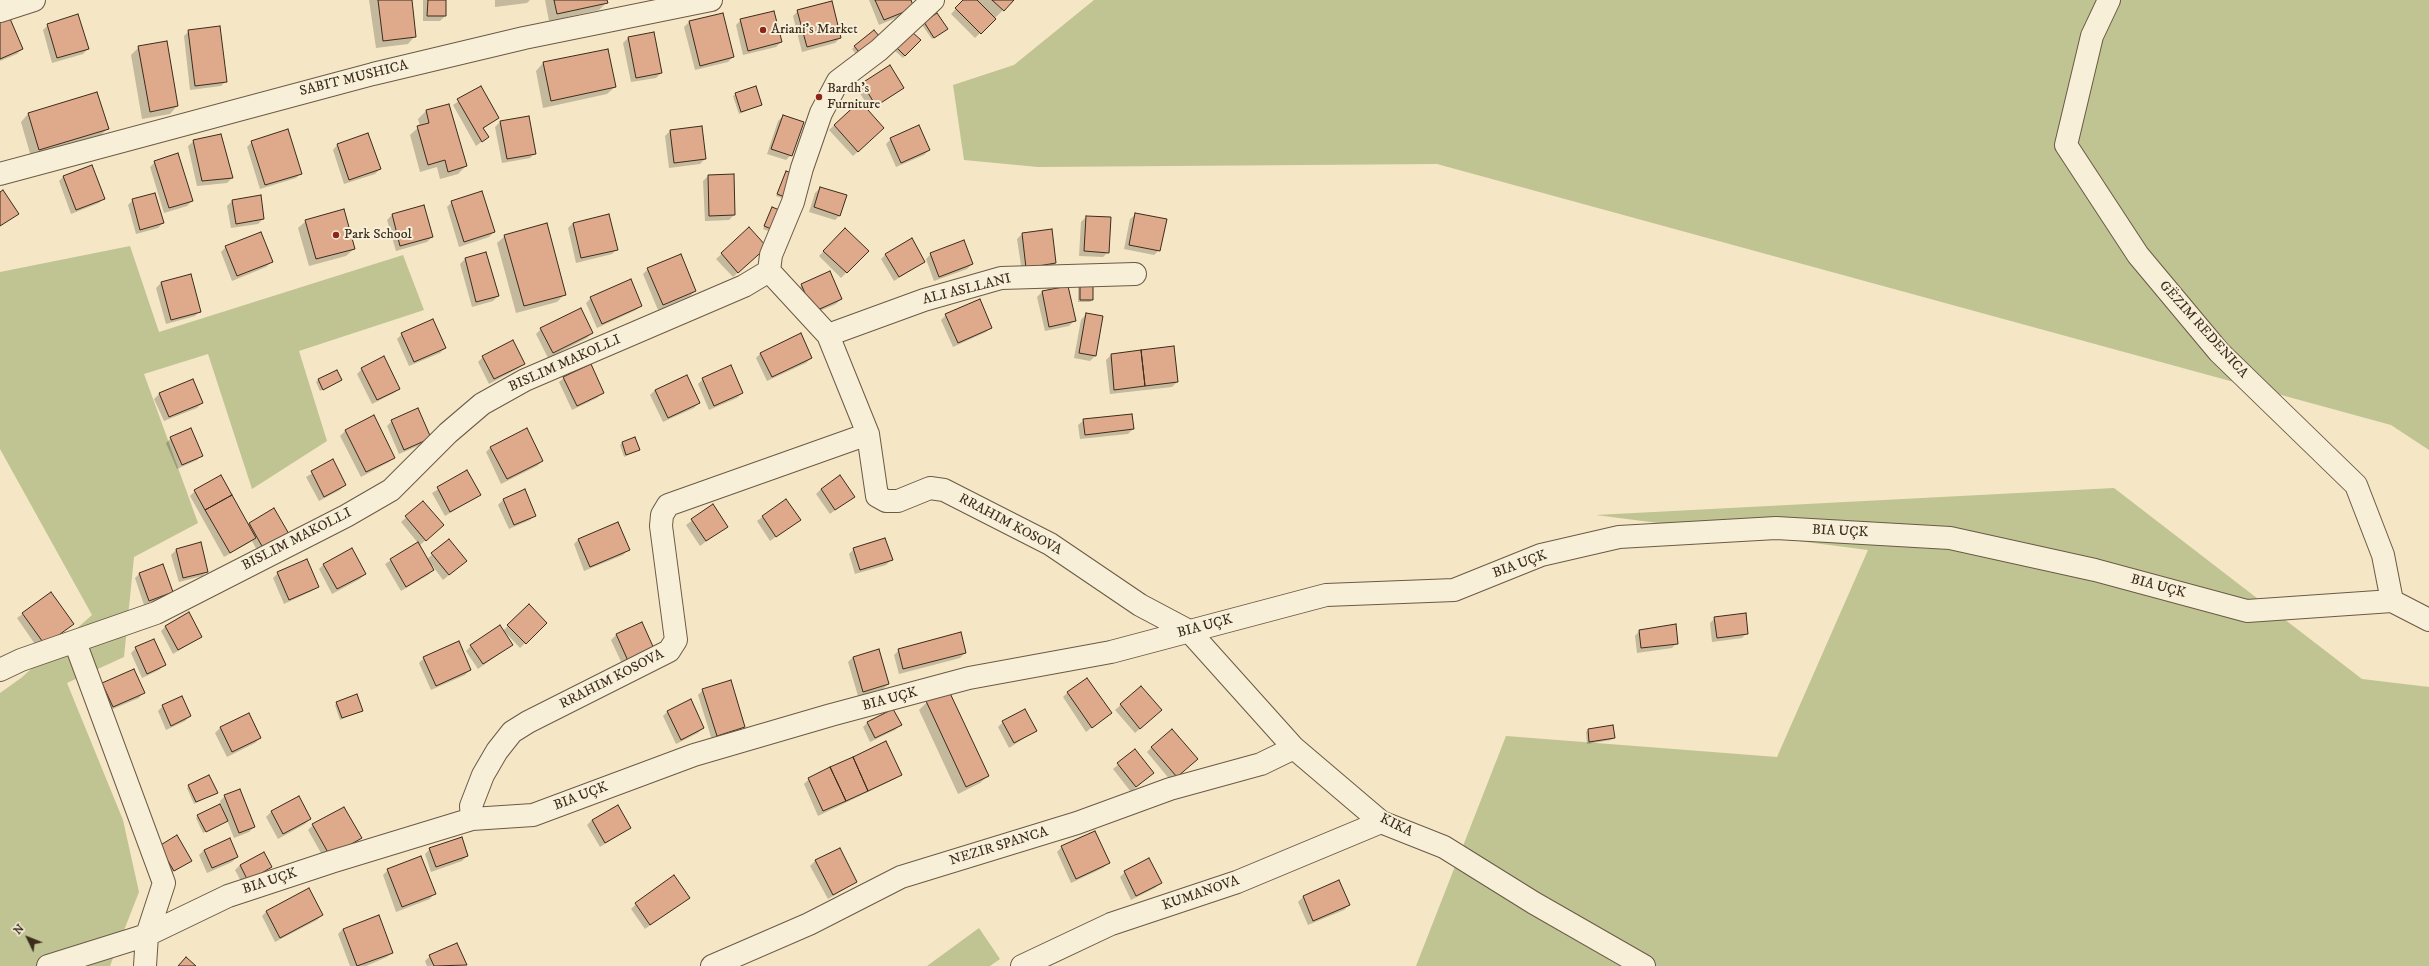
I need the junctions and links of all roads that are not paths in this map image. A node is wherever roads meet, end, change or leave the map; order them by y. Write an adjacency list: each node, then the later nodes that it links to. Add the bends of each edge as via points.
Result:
1 (34, 0): 5 (street)
2 (711, 0): 6 (street, SABIT MUSHICA, via 524,38 358,77)
3 (933, 0): 7 (street, via 879,50 838,81 822,113 802,168 794,202 771,255)
4 (2109, 0): 11 (street, GËZIM REDENICA, via 2092,36 2066,145 2138,255 2219,352 2356,485 2383,555)
5 (0, 11)
6 (0, 174)
7 (769, 271): 9 (street, RRAHIM KOSOVA); 14 (street, BISLIM MAKOLLI, via 744,286 525,380 482,404 448,433 391,490 156,613)
8 (1135, 274): 9 (street, ALI ASLLANI, via 1001,278 924,300)
9 (828, 336): 10 (street, RRAHIM KOSOVA)
10 (868, 434): 13 (street, RRAHIM KOSOVA, via 877,496 886,501 898,501 930,488 944,490 1050,544 1140,605); 17 (street, RRAHIM KOSOVA, via 668,506 662,514 662,526 676,640 669,651 512,732 497,750 483,775 471,806)
11 (2392, 601): 12 (street); 13 (street, BIA UÇK, via 2247,611 2095,570 1950,538 1776,528 1619,537 1541,555 1454,590 1326,596)
12 (2429, 620)
13 (1189, 632): 16 (street, KIKA); 17 (street, BIA UÇK, via 1111,652 969,678 830,715 694,755 533,815)
14 (75, 642): 15 (street, BISLIM MAKOLLI, via 21,660); 19 (street, via 164,883)
15 (0, 670)
16 (1294, 748): 18 (street, KIKA); 22 (street, NEZIR SPANCA, via 1261,764 1170,789 1077,823 901,877 809,924)
17 (472, 819): 19 (street, BIA UÇK, via 228,896)
18 (1382, 822): 23 (street, KUMANOVA, via 1238,882 1111,924); 24 (street, KIKA, via 1444,847 1534,903)
19 (147, 935): 20 (street, BIA UÇK); 21 (street)
20 (48, 966)
21 (145, 966)
22 (712, 966)
23 (1022, 966)
24 (1644, 966)

